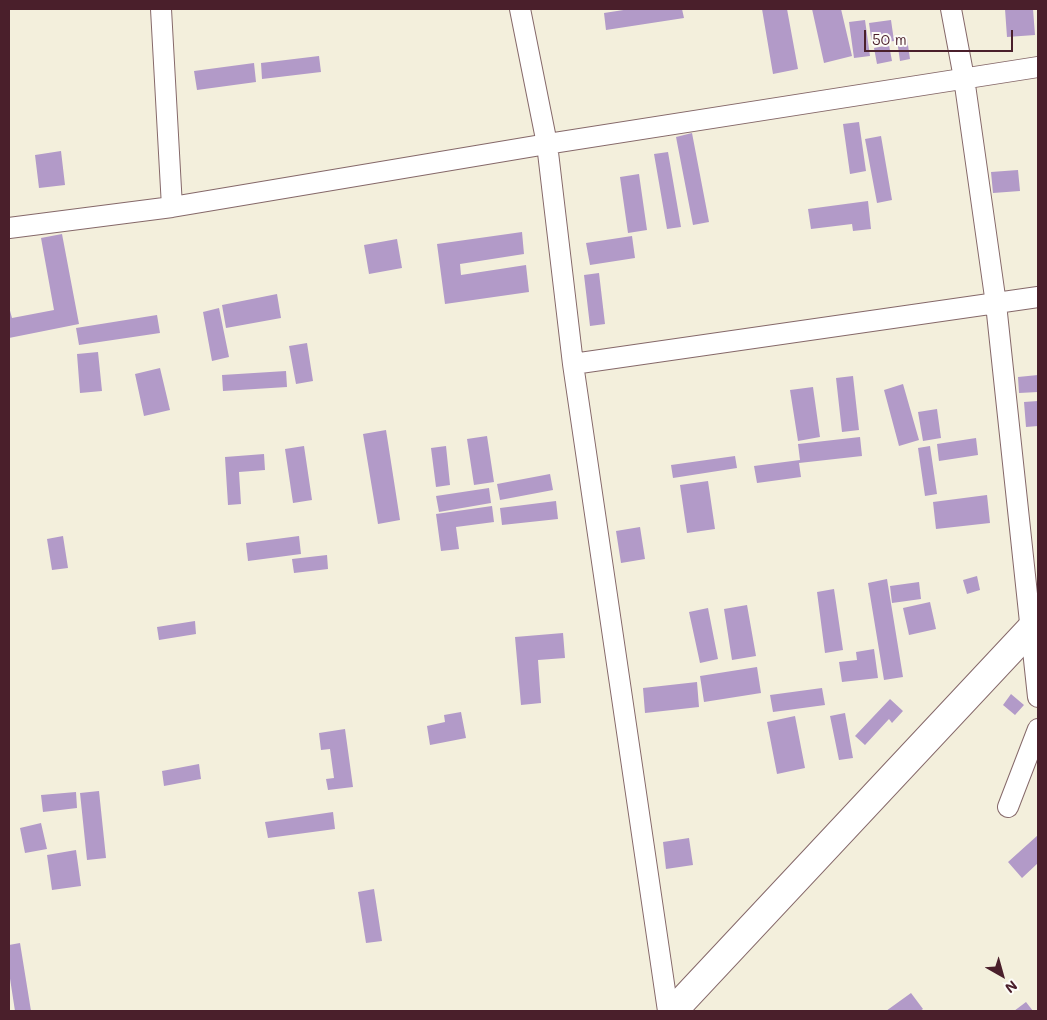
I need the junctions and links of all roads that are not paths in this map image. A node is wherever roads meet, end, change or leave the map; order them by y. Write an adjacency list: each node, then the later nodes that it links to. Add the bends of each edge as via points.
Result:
1 (161, 9): 7 (street)
2 (520, 9): 6 (street)
3 (951, 9): 5 (street)
4 (1038, 67): 5 (street)
5 (964, 78): 6 (street); 10 (street)
6 (547, 144): 7 (street); 11 (street)
7 (172, 207): 8 (street)
8 (9, 228)
9 (1038, 297): 10 (street)
10 (996, 304): 11 (street); 12 (street)
11 (573, 364): 16 (street)
12 (1035, 625): 13 (street); 17 (main road)
13 (1038, 697)
14 (1038, 729): 15 (street)
15 (1008, 807)
16 (668, 1011)
17 (673, 1011)

